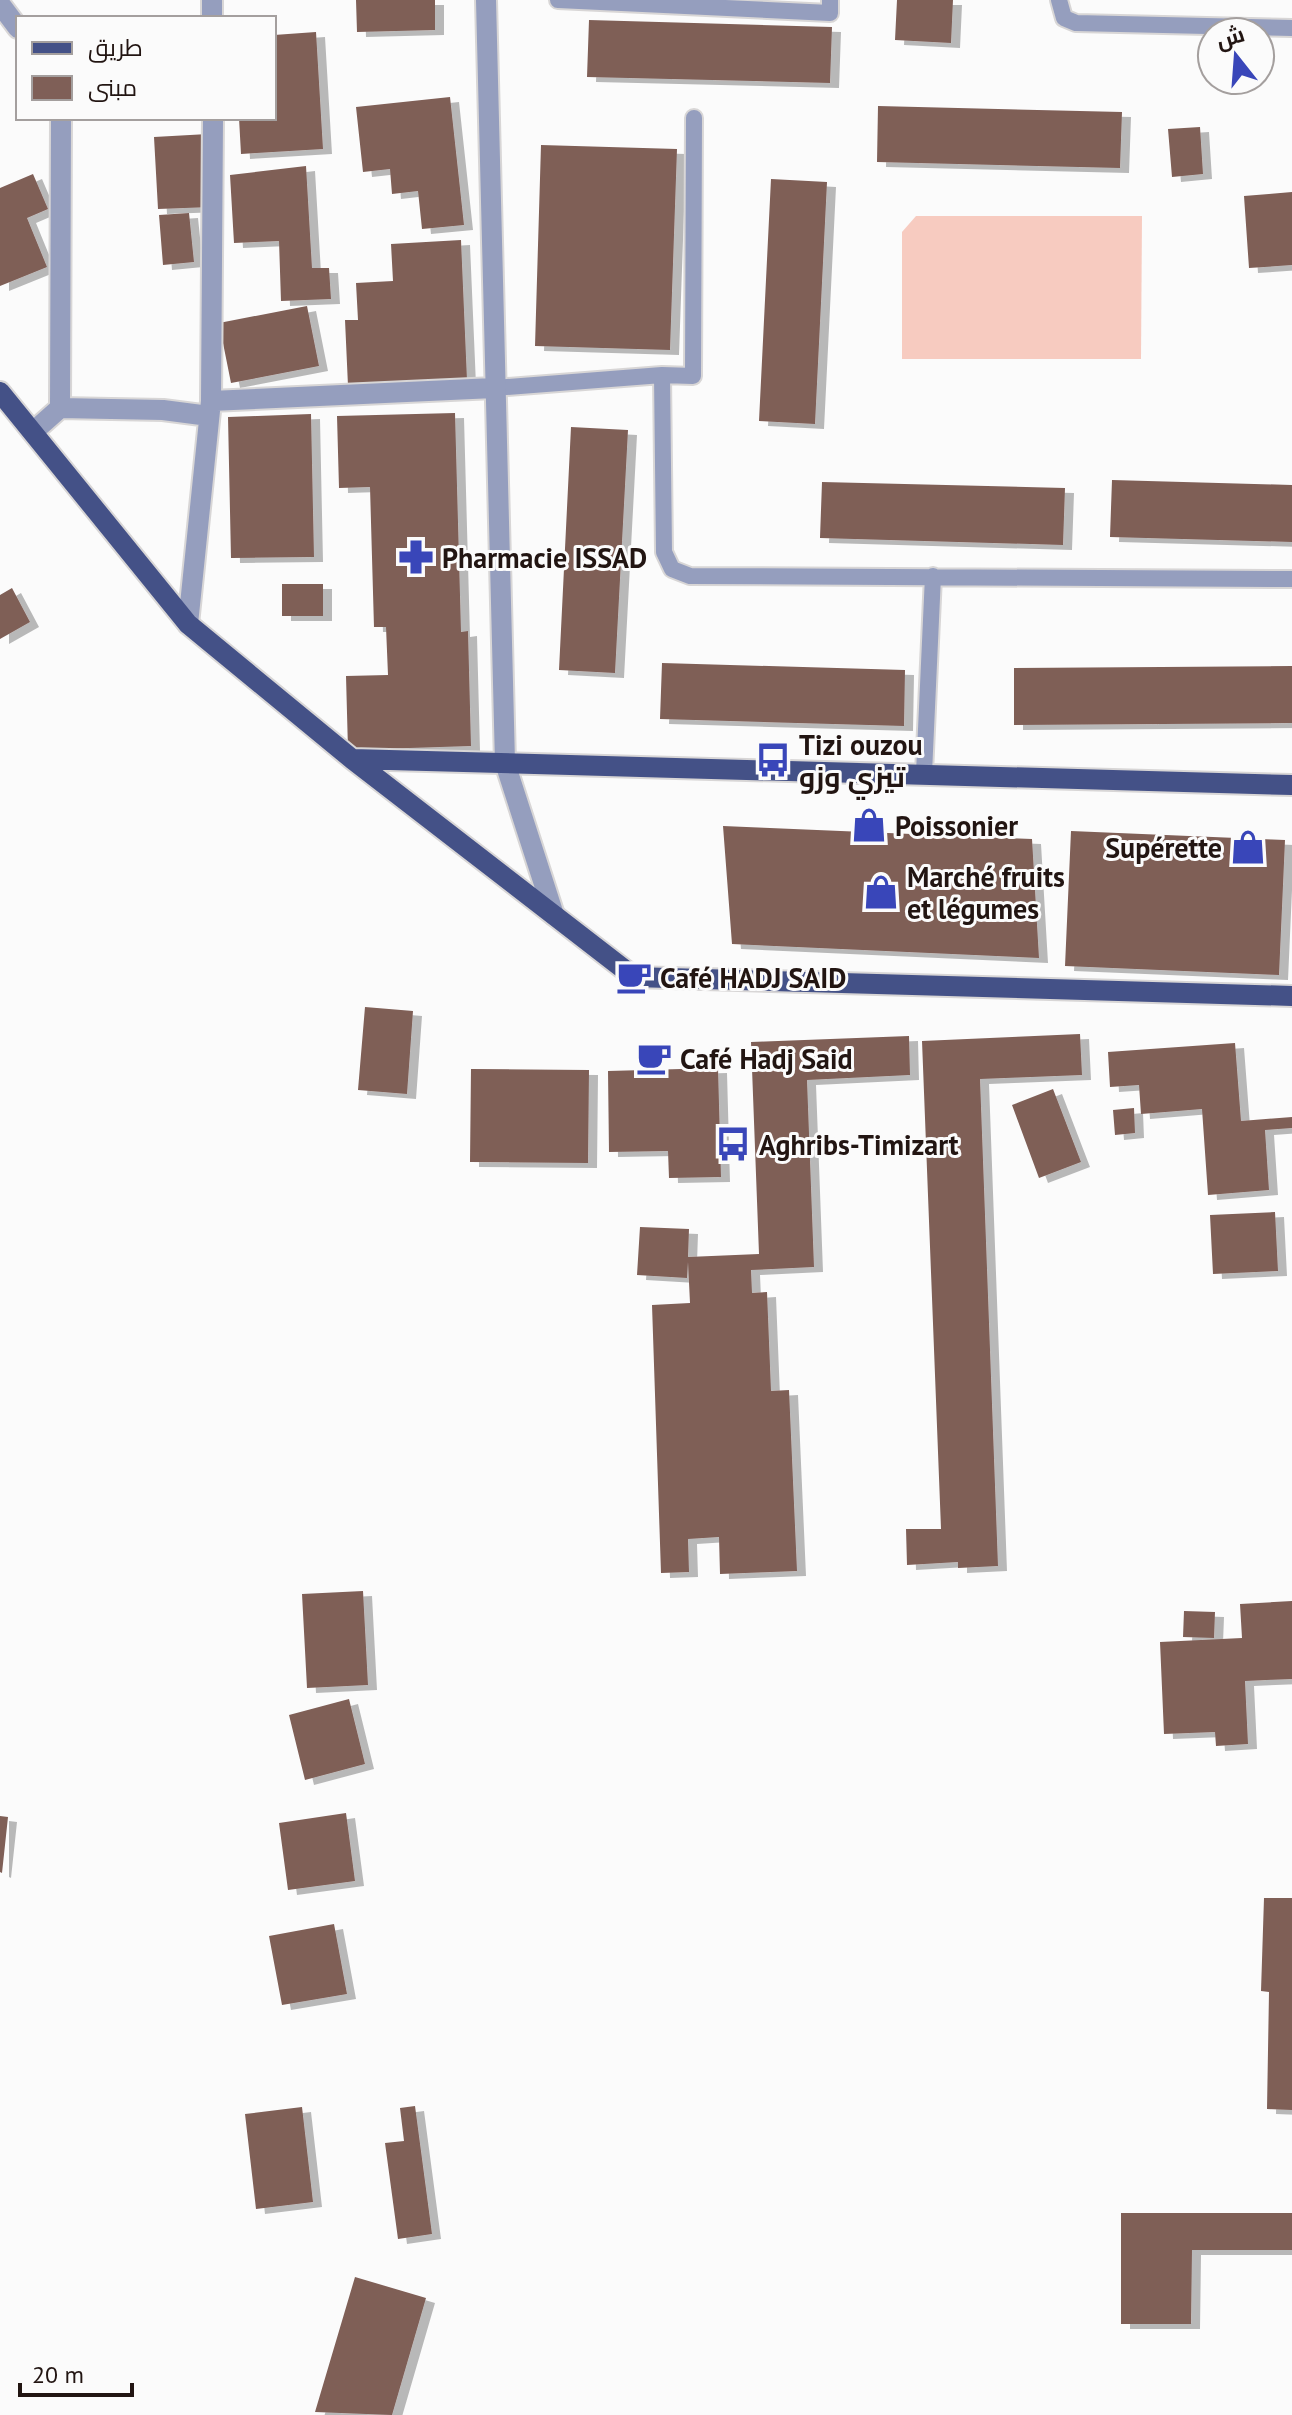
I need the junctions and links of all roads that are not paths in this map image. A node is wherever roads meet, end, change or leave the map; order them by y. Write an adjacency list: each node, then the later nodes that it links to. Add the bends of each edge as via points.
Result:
1 (486, 0): 12 (street)
2 (558, 0): 3 (lane, via 830,13)
3 (830, 0)
4 (1059, 0): 7 (lane, via 1064,18 1076,23)
5 (0, 4): 6 (street)
6 (16, 25)
7 (1292, 28)
8 (694, 118): 11 (lane, via 693,376)
9 (61, 120): 14 (street)
10 (213, 120): 15 (street)
11 (662, 375): 12 (lane); 17 (lane, via 664,552 672,569 690,576)
12 (494, 388): 15 (street); 21 (street)
13 (0, 392): 16 (main road)
14 (60, 408): 15 (street); 16 (street)
15 (210, 409): 19 (street)
16 (33, 432): 19 (main road)
17 (933, 576): 18 (lane); 22 (lane)
18 (1292, 579)
19 (188, 624): 20 (main road)
20 (352, 759): 21 (main road); 24 (main road)
21 (505, 763): 22 (main road); 24 (street)
22 (924, 773): 23 (main road)
23 (1292, 785)
24 (554, 915): 25 (main road, via 634,977)
25 (1292, 996)

